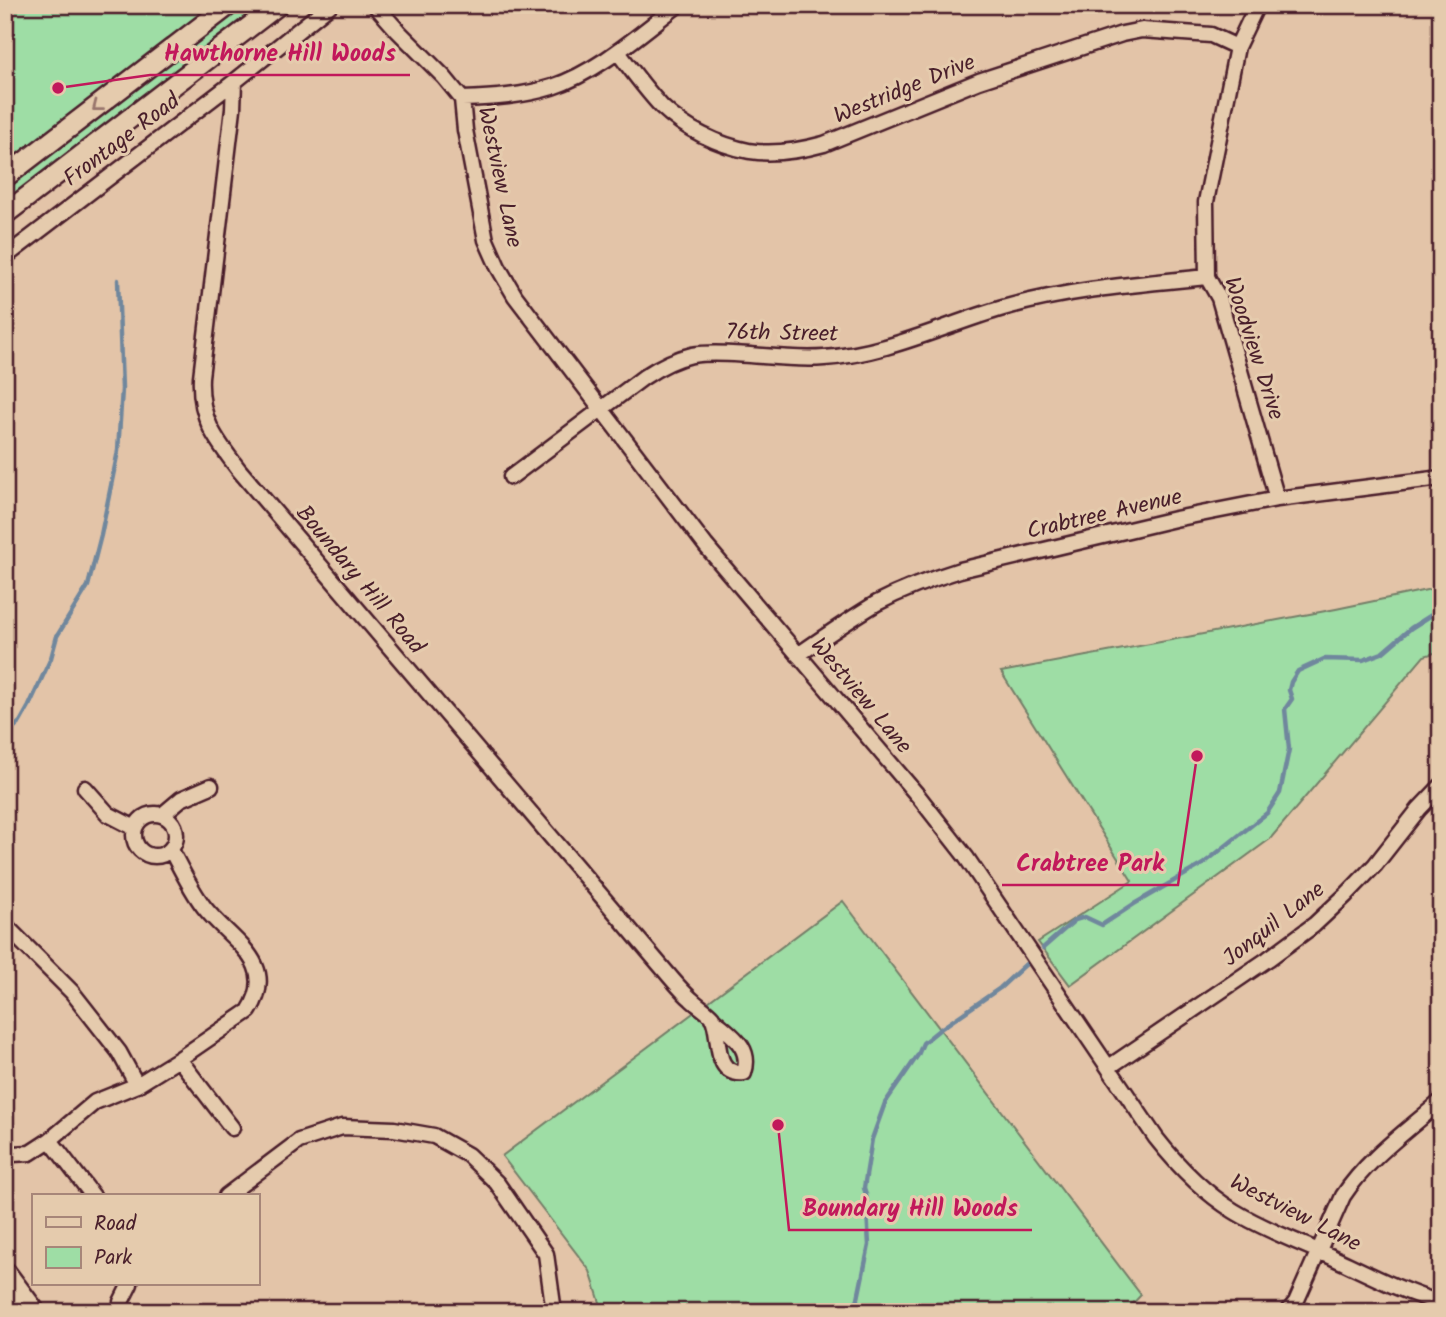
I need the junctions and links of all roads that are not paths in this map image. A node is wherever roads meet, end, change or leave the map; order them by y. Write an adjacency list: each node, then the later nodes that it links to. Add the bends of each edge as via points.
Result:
1 (229, 5): 11 (main road, one-way to 11)
2 (278, 5): 12 (main road)
3 (330, 5): 9 (street, Frontage Road)
4 (374, 5): 10 (street, Westview Lane)
5 (678, 5): 8 (street)
6 (1257, 5): 7 (street, Woodview Drive)
7 (1237, 47): 8 (street, Westridge Drive, via 1211,35 1142,30 1122,34 979,81 824,144 782,151 750,151 692,129 664,108); 14 (street, Woodview Drive, via 1206,202)
8 (618, 52): 10 (street, via 553,87 506,97)
9 (234, 82): 13 (street, Frontage Road); 27 (street, Boundary Hill Road, via 200,392 213,435 546,832 679,987)
10 (462, 99): 15 (street, Westview Lane, via 486,240 498,267 526,312)
11 (5, 177)
12 (5, 214)
13 (5, 257)
14 (1207, 277): 15 (street, 76th Street, via 1042,298 846,356 692,355 657,369); 18 (street, Woodview Drive, via 1219,298)
15 (601, 410): 16 (street, 76th Street); 19 (street, Westview Lane)
16 (511, 477)
17 (1441, 478): 18 (street, Crabtree Avenue)
18 (1277, 499): 19 (street, Crabtree Avenue, via 1175,519 929,580 878,603)
19 (798, 655): 29 (street, Westview Lane, via 967,857)
20 (211, 786): 23 (street, via 181,799)
21 (1441, 786): 29 (street, Jonquil Lane, via 1374,865 1314,925)
22 (85, 788): 24 (street, via 108,814)
23 (162, 815): 24 (street, via 143,817); 25 (street, via 176,830)
24 (135, 828): 25 (street, via 135,843 144,854 158,857)
25 (171, 850): 28 (street, via 204,908 250,954 260,987 249,1011)
26 (5, 925): 30 (street, via 72,992 119,1052)
27 (712, 1018)
28 (179, 1059): 30 (street); 32 (street)
29 (1109, 1067): 37 (street, Westview Lane, via 1156,1138 1190,1177 1233,1210)
30 (137, 1085): 33 (street, via 95,1102)
31 (1441, 1101): 37 (street, via 1361,1172 1343,1196)
32 (232, 1128)
33 (50, 1140): 34 (street, via 30,1153); 35 (street)
34 (5, 1151)
35 (91, 1194)
36 (229, 1194): 43 (street, via 299,1141 342,1127 434,1136 468,1155 497,1183 547,1255)
37 (1319, 1251): 40 (street, Westview Lane); 44 (street)
38 (5, 1273): 41 (main road)
39 (129, 1286): 42 (street)
40 (1441, 1304)
41 (34, 1312)
42 (120, 1312)
43 (554, 1312)
44 (1288, 1312)

